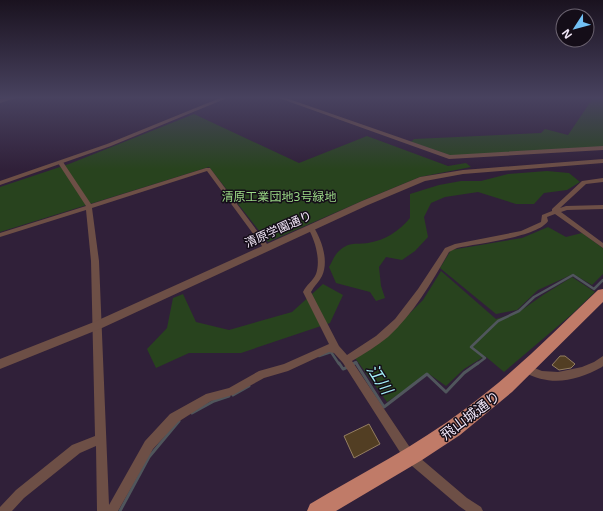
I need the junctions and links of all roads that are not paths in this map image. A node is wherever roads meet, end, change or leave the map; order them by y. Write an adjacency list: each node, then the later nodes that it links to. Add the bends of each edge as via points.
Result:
1 (167, 122): 7 (street)
2 (340, 122): 5 (street, via 436,157)
3 (349, 122): 5 (street, via 446,156)
4 (603, 148): 5 (street)
5 (461, 158)
6 (603, 161): 13 (street, 清原学園通り, via 463,172 423,180)
7 (61, 163): 9 (street); 10 (street)
8 (603, 180): 12 (street, via 584,182 554,208)
9 (0, 183)
10 (89, 206): 14 (street); 16 (street, via 208,169); 18 (street)
11 (603, 207): 12 (street, via 566,208)
12 (556, 213): 15 (street); 20 (street, via 544,216 543,224 522,233 455,246 447,250 418,294 389,329)
13 (311, 228): 16 (street, 清原学園通り); 19 (street, via 316,235 321,266 319,276 307,292)
14 (0, 236)
15 (603, 246)
16 (267, 248): 18 (street, 清原学園通り)
17 (603, 294): 23 (highway, 飛山城通り)
18 (98, 325): 22 (street, 清原学園通り); 24 (street)
19 (336, 349): 20 (street); 28 (street, via 329,348 285,368 262,374 230,392 209,397 174,418 149,445)
20 (346, 360): 25 (street)
21 (603, 360): 23 (street, via 580,372 561,377 543,376)
22 (0, 364)
23 (527, 369): 25 (highway, 飛山城通り, via 471,416)
24 (101, 439): 26 (street, via 76,449 20,494); 27 (street)
25 (409, 456): 29 (highway, 飛山城通り); 30 (street, via 462,502)
26 (4, 511)
27 (104, 511)
28 (112, 511)
29 (317, 511)
30 (478, 511)

